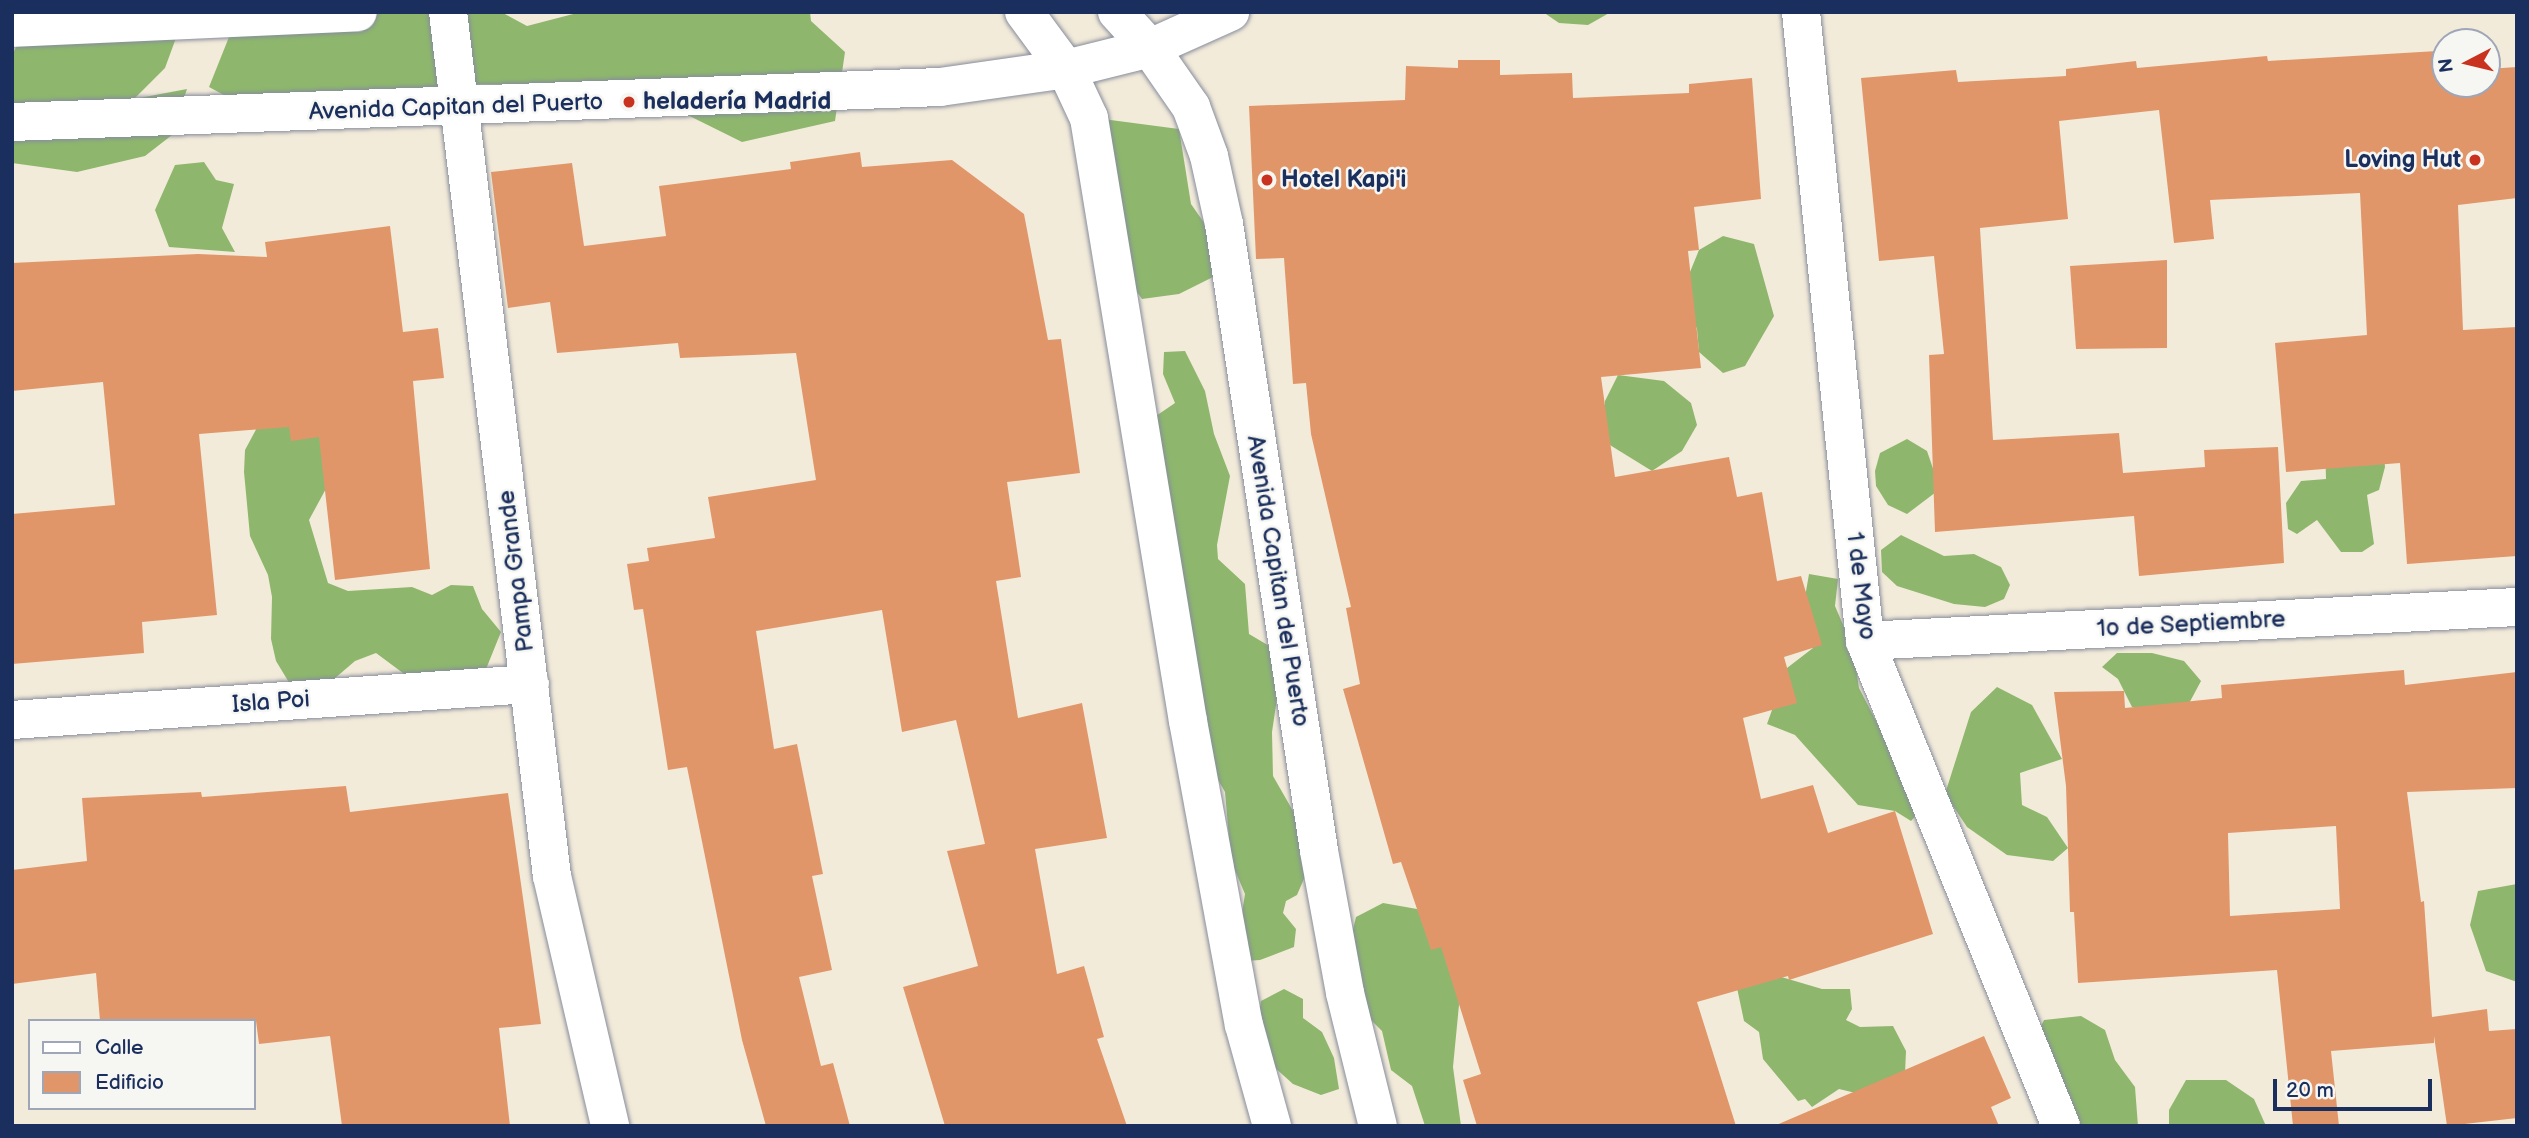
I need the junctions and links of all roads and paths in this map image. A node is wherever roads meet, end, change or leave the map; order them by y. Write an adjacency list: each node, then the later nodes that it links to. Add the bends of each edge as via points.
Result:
1 (358, 12): 7 (street)
2 (448, 12): 11 (street, Pampa Grande)
3 (1024, 12): 10 (street)
4 (1117, 12): 9 (street, Avenida Capitan del Puerto)
5 (1230, 12): 9 (street, Avenida Capitan del Puerto)
6 (1801, 12): 14 (street, 1 de Mayo)
7 (57, 19): 8 (street)
8 (12, 28)
9 (1150, 48): 10 (street, Avenida Capitan del Puerto); 19 (street, Avenida Capitan del Puerto, via 1191,107 1209,156 1224,224 1319,851 1345,993)
10 (1066, 69): 11 (street, Avenida Capitan del Puerto, via 940,87); 18 (street, via 1088,118 1100,173 1188,720 1244,1025)
11 (460, 108): 12 (street, Avenida Capitan del Puerto); 15 (street, Pampa Grande)
12 (12, 122)
13 (2517, 607): 14 (street, 1o de Septiembre)
14 (1865, 641): 20 (street, 1 de Mayo)
15 (530, 684): 16 (street, Isla Poi); 17 (street, Pampa Grande, via 552,876)
16 (12, 720)
17 (610, 1126)
18 (1272, 1126)
19 (1378, 1126)
20 (2061, 1126)

